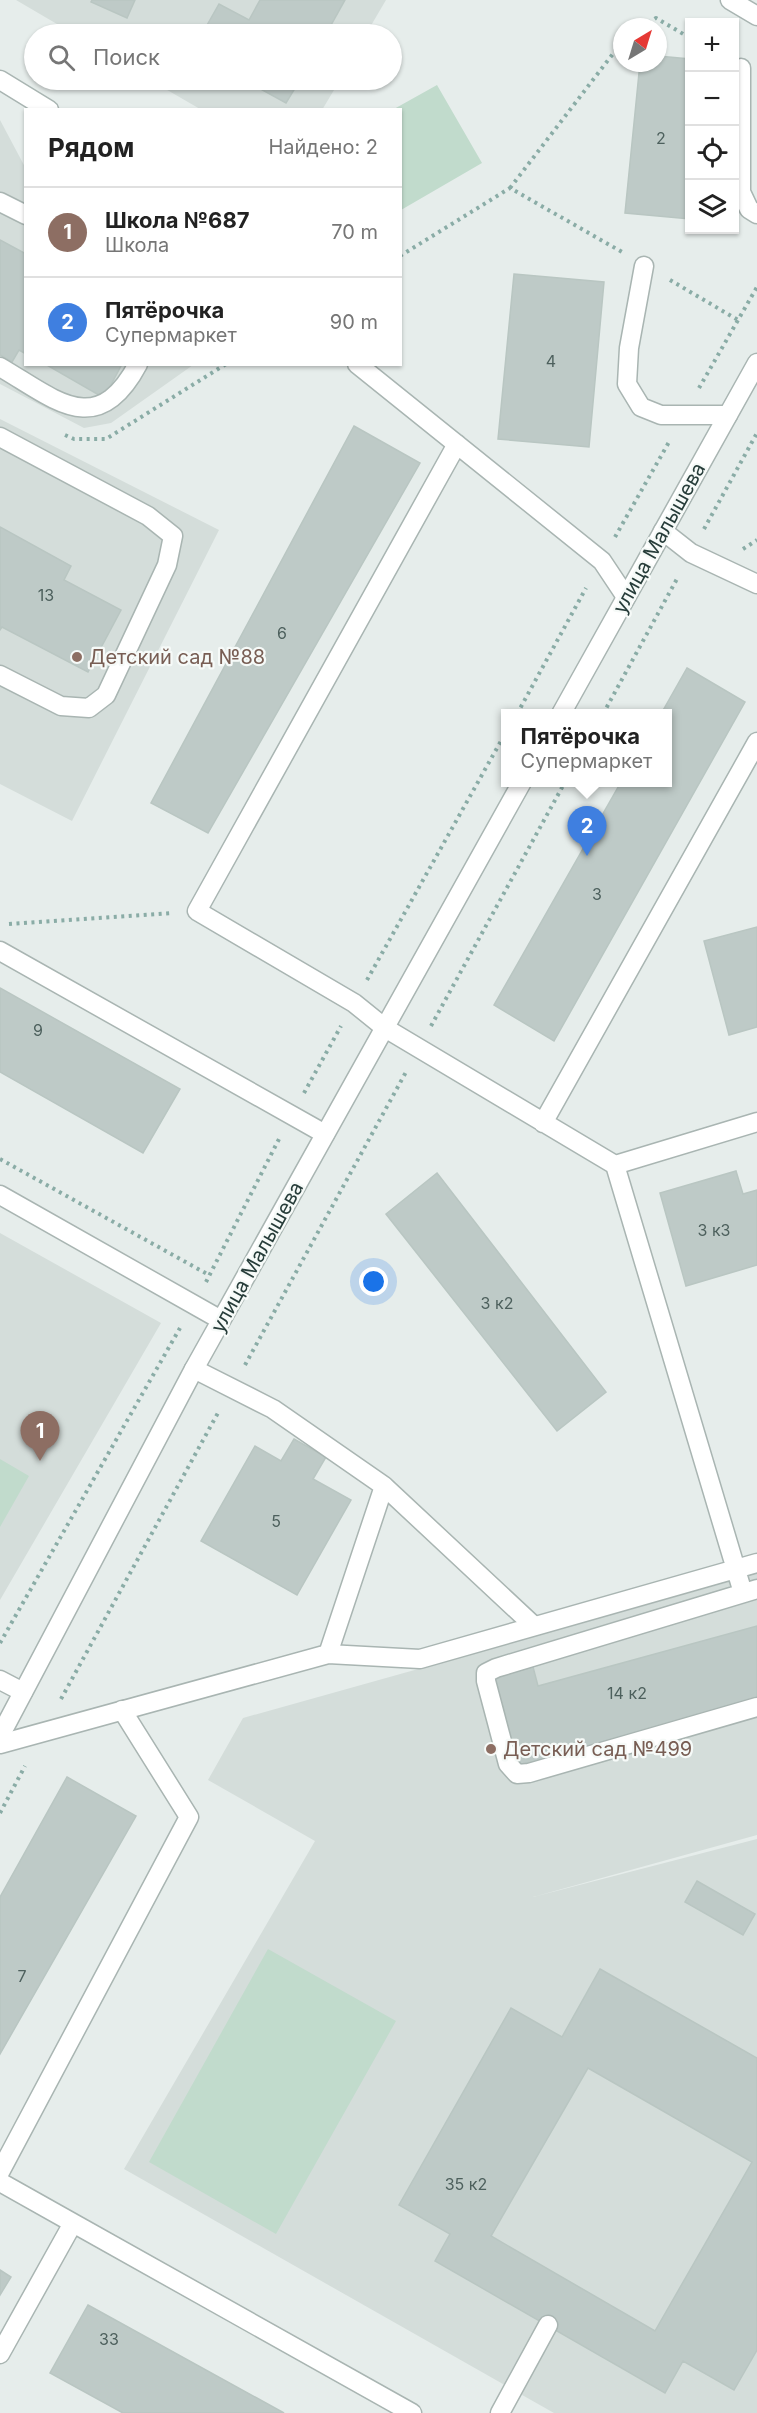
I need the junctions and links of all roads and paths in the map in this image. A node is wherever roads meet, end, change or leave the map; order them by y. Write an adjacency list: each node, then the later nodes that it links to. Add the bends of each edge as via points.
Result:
1 (730, 0): 2 (street)
2 (757, 16)
3 (667, 24): 4 (path)
4 (685, 35)
5 (613, 54): 9 (path)
6 (741, 68): 12 (street, via 741,192 749,209)
7 (0, 80): 8 (street)
8 (46, 108)
9 (510, 188): 13 (path); 14 (path)
10 (0, 202): 11 (street)
11 (24, 214)
12 (757, 214)
13 (402, 255)
14 (645, 266): 16 (path); 21 (street, via 629,348 627,384 641,407 661,415)
15 (757, 287): 16 (path)
16 (738, 320): 21 (path)
17 (757, 363): 22 (street, улица Малышева)
18 (137, 366): 20 (street, via 127,384 105,405 72,408)
19 (360, 366): 24 (street)
20 (0, 367)
21 (684, 415): 22 (street); 26 (path)
22 (728, 415): 25 (street, улица Малышева)
23 (0, 436): 29 (street, via 148,516 173,536 166,565 106,695 89,708 61,706)
24 (457, 444): 26 (street); 36 (street)
25 (663, 531): 27 (street, via 691,553); 28 (street, улица Малышева)
26 (602, 561): 28 (street); 30 (path)
27 (757, 584)
28 (626, 597): 31 (street, улица Малышева)
29 (0, 675)
30 (520, 709)
31 (564, 709)
32 (501, 741): 39 (path)
33 (757, 742): 44 (street)
34 (520, 787): 40 (street, улица Малышева)
35 (563, 787): 41 (path)
36 (197, 911): 37 (path); 39 (street)
37 (0, 924)
38 (0, 951): 42 (street)
39 (354, 1003): 40 (street); 42 (path)
40 (385, 1028): 41 (street); 45 (street, улица Малышева)
41 (419, 1048): 44 (street); 53 (path)
42 (292, 1116): 45 (street); 49 (path)
43 (757, 1122): 47 (street)
44 (543, 1123): 47 (street)
45 (326, 1134): 51 (street, улица Малышева)
46 (0, 1159): 49 (path)
47 (615, 1166): 56 (street)
48 (0, 1196): 50 (street)
49 (209, 1275): 50 (path)
50 (194, 1305): 51 (street); 59 (path)
51 (221, 1320): 52 (street, улица Малышева)
52 (194, 1369): 53 (street); 62 (street, улица Малышева)
53 (231, 1389): 54 (street, via 273,1409); 65 (path)
54 (384, 1486): 58 (street); 60 (street)
55 (757, 1563): 56 (street)
56 (734, 1569): 57 (street); 58 (street)
57 (750, 1591): 63 (street, via 496,1668 486,1673 486,1681 508,1764 517,1774)
58 (534, 1626): 60 (street, via 420,1659)
59 (0, 1643)
60 (328, 1654): 64 (street)
61 (0, 1680): 62 (street)
62 (23, 1692): 66 (street, улица Малышева)
63 (757, 1707)
64 (122, 1710): 65 (street); 69 (street, via 189,1817)
65 (43, 1732): 67 (street); 68 (path)
66 (0, 1736)
67 (0, 1744)
68 (0, 1813)
69 (0, 2172)
70 (0, 2182): 71 (street)
71 (73, 2223): 73 (street); 74 (street)
72 (548, 2325): 75 (street)
73 (0, 2354)
74 (412, 2413)
75 (500, 2413)

